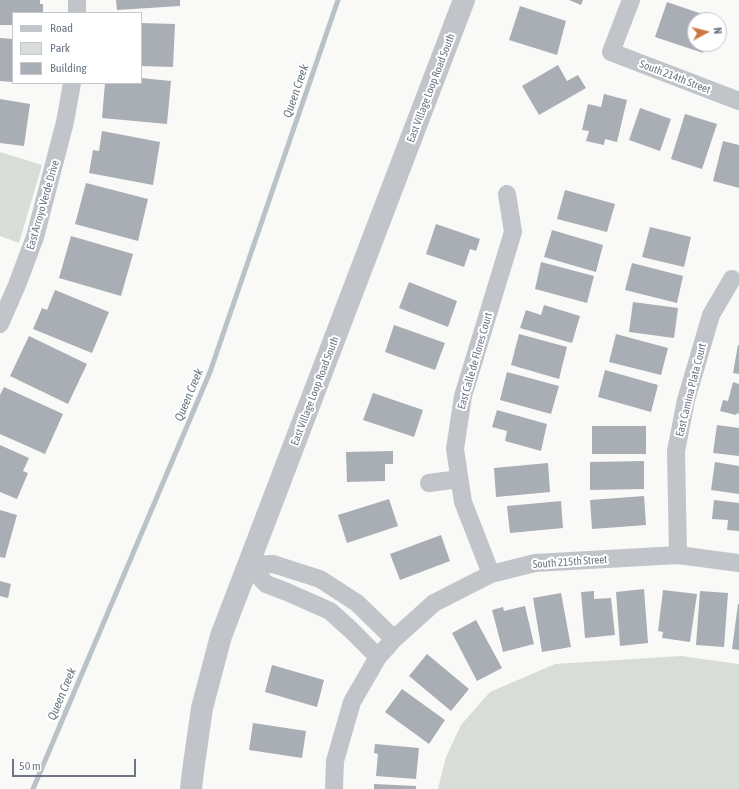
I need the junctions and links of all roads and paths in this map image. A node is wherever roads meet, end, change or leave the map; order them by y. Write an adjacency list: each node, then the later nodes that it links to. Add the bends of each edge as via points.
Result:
1 (77, 0): 4 (street)
2 (464, 0): 14 (street, East Village Loop Road South)
3 (631, 0): 6 (street, South 214th Street, via 611,52)
4 (77, 12)
5 (72, 84): 9 (street, East Arroyo Verde Drive, via 60,144 35,237)
6 (739, 101)
7 (507, 194): 10 (street, East Calle de Flores Court, via 513,232 463,396 456,449)
8 (732, 279): 12 (street, East Camina Plata Court, via 711,315 685,407 676,451)
9 (0, 324)
10 (459, 479): 11 (street); 15 (street, East Calle de Flores Court, via 463,502)
11 (429, 483)
12 (678, 555): 13 (street, South 215th Street); 15 (street, South 215th Street, via 535,563)
13 (739, 563)
14 (248, 565): 16 (street, via 273,564 320,579 357,603); 17 (street, via 266,584 330,611); 18 (street, East Village Loop Road South, via 221,636 202,708)
15 (491, 574): 16 (street, South 215th Street, via 434,603)
16 (394, 639): 17 (street, South 215th Street)
17 (378, 657): 19 (street, South 215th Street, via 352,702 335,761)
18 (191, 789)
19 (334, 789)

